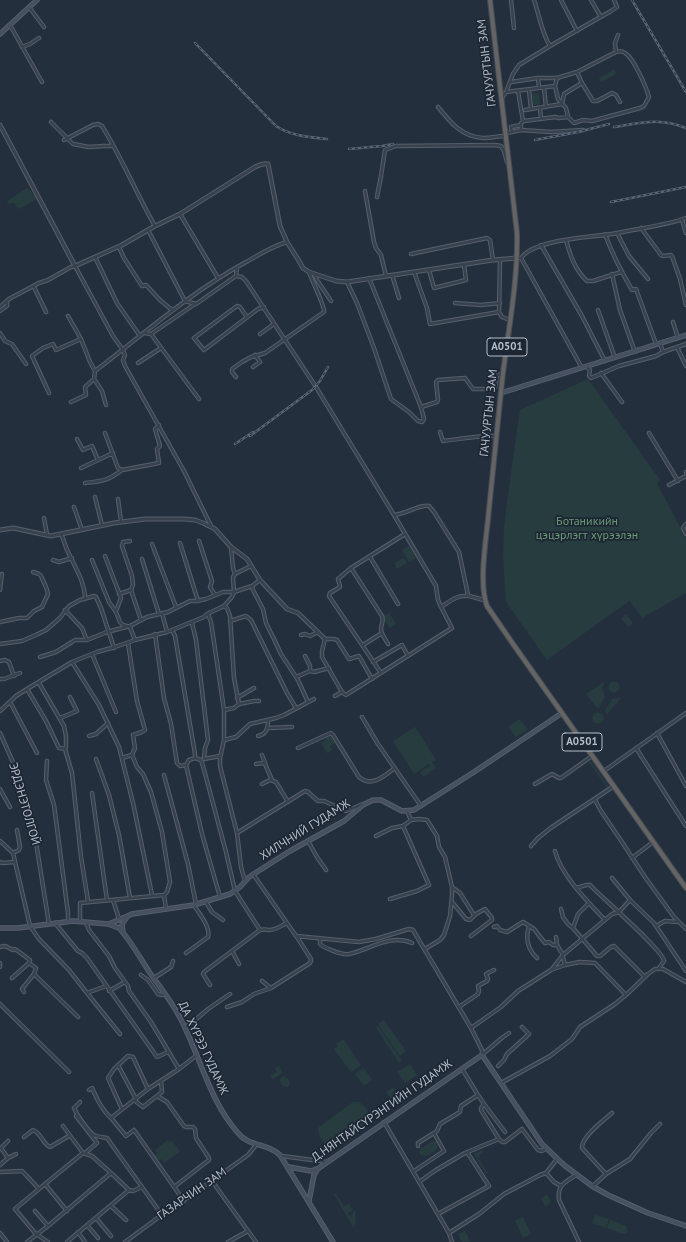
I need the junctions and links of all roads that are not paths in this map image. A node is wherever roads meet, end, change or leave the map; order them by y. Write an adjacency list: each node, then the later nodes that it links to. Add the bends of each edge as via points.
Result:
1 (37, 0): 8 (main road)
2 (490, 0): 32 (highway, ГАЧУУРТЫН ЗАМ / A0501)
3 (511, 0): 12 (street)
4 (534, 0): 17 (street, via 543,32)
5 (561, 0): 13 (street)
6 (592, 0): 9 (street)
7 (614, 0): 9 (street, via 617,7)
8 (30, 7): 10 (main road); 11 (street)
9 (601, 17): 13 (street)
10 (10, 25): 14 (main road); 18 (street)
11 (44, 27)
12 (514, 28)
13 (577, 31): 17 (street)
14 (0, 34)
15 (618, 35): 19 (street, via 615,43)
16 (39, 38): 18 (street)
17 (550, 46): 24 (street, via 519,66)
18 (22, 47): 23 (street)
19 (616, 52): 20 (street); 40 (street, via 624,52 634,64 648,95 644,106 592,121 574,123)
20 (577, 72): 22 (street); 25 (street)
21 (538, 78): 22 (street); 24 (street); 27 (street)
22 (557, 78): 26 (street)
23 (42, 82)
24 (510, 82): 31 (street)
25 (582, 83): 33 (street, via 593,102 612,93); 34 (street, via 564,94)
26 (555, 86): 28 (street); 34 (street)
27 (539, 88): 28 (street); 29 (street)
28 (544, 88): 36 (street)
29 (529, 90): 30 (street); 38 (street)
30 (518, 91): 31 (street); 42 (street)
31 (506, 92): 32 (street)
32 (501, 98): 48 (highway, ГАЧУУРТЫН ЗАМ / A0501)
33 (620, 102)
34 (562, 104): 36 (street); 40 (street)
35 (438, 107): 48 (street, via 450,122 463,132 485,138)
36 (546, 107): 37 (street)
37 (540, 108): 38 (street); 41 (street)
38 (531, 109): 39 (street)
39 (525, 110)
40 (568, 117): 41 (street)
41 (541, 118): 42 (street)
42 (523, 121): 44 (street)
43 (51, 122): 49 (street)
44 (521, 125): 46 (street); 48 (street, via 511,127)
45 (0, 126): 74 (street)
46 (521, 130): 47 (street); 48 (street)
47 (583, 130)
48 (508, 133): 52 (highway, ГАЧУУРТЫН ЗАМ / A0501)
49 (67, 138): 50 (street); 51 (street, via 73,144 89,147); 51 (street, via 98,124 102,126)
50 (64, 140)
51 (113, 146): 58 (street)
52 (509, 164): 54 (street, via 502,146 396,146 385,150); 70 (highway, ГАЧУУРТЫН ЗАМ / A0501)
53 (365, 191): 85 (street, via 374,242 381,255)
54 (377, 197)
55 (180, 214): 58 (street); 65 (street, via 255,167 266,163 280,226); 86 (street)
56 (686, 218): 57 (street)
57 (682, 220): 59 (street); 62 (street)
58 (154, 226): 60 (street)
59 (641, 228): 61 (street); 98 (street, via 661,255 672,256)
60 (148, 230): 67 (street); 93 (street)
61 (617, 233): 63 (street); 88 (street, via 630,258)
62 (686, 233)
63 (605, 234): 64 (street); 80 (street)
64 (566, 240): 66 (street); 82 (street, via 574,265 587,281)
65 (287, 242): 75 (street); 78 (street, via 303,268)
66 (541, 245): 70 (street); 129 (street)
67 (119, 247): 69 (street); 101 (street, via 142,286 146,285)
68 (411, 254): 71 (street, via 487,238 490,240)
69 (95, 257): 74 (street); 116 (street, via 117,303)
70 (519, 258): 72 (street); 108 (highway, ГАЧУУРТЫН ЗАМ / A0501); 135 (street)
71 (493, 260): 72 (street); 73 (street)
72 (500, 260): 96 (street)
73 (464, 265): 76 (street); 76 (street, via 466,280 434,288)
74 (76, 266): 90 (street, via 71,266); 124 (street)
75 (237, 267): 77 (street); 83 (street)
76 (429, 270): 79 (street)
77 (230, 271): 83 (street); 86 (street)
78 (309, 272): 81 (street); 119 (street, via 325,311)
79 (414, 272): 84 (street); 105 (street, via 430,324)
80 (621, 272): 82 (street); 120 (street, via 632,290 636,290)
81 (314, 274): 89 (street); 94 (street)
82 (612, 274): 125 (street, via 620,310)
83 (236, 275): 97 (street); 100 (street, via 246,281)
84 (392, 275): 85 (street); 91 (street)
85 (386, 276): 87 (street)
86 (218, 278): 93 (street)
87 (369, 278): 89 (street); 147 (street)
88 (648, 279)
89 (347, 282): 147 (street, via 370,336 391,399 418,422 424,419)
90 (34, 287): 92 (street); 104 (street)
91 (399, 298)
92 (7, 301): 99 (street); 103 (street, via 7,306)
93 (185, 301): 97 (street); 101 (street)
94 (331, 301)
95 (455, 303): 96 (street)
96 (500, 303): 105 (street)
97 (196, 304): 113 (street)
98 (686, 305)
99 (0, 307)
100 (264, 308): 107 (street); 110 (street)
101 (172, 310): 112 (street)
102 (598, 310): 128 (street)
103 (0, 311)
104 (46, 312)
105 (499, 312): 108 (street, via 502,317)
106 (68, 316): 117 (street)
107 (247, 317): 107 (street, via 204,350 194,338 237,306)
108 (510, 320): 138 (highway, ГАЧУУРТЫН ЗАМ / A0501)
109 (673, 322): 118 (street)
110 (274, 324): 114 (street); 119 (street)
111 (0, 333): 131 (street, via 5,341 12,344)
112 (143, 333): 113 (street); 116 (street)
113 (151, 334): 123 (street)
114 (260, 334)
115 (686, 335): 118 (main road)
116 (140, 336): 124 (street)
117 (80, 338): 136 (street); 141 (street, via 56,350 53,344 32,356)
118 (678, 338): 120 (main road)
119 (286, 339): 127 (street, via 265,353); 165 (street)
120 (658, 344): 125 (main road); 126 (street)
121 (686, 344): 122 (street)
122 (677, 347): 126 (street); 132 (street)
123 (161, 348): 130 (street); 143 (street)
124 (123, 350): 136 (street); 148 (street, via 125,366)
125 (635, 352): 128 (main road)
126 (663, 352): 137 (street)
127 (255, 355): 133 (street, via 260,362); 139 (street, via 232,369)
128 (616, 358): 129 (main road)
129 (605, 361): 134 (main road)
130 (138, 363)
131 (26, 364)
132 (686, 366)
133 (253, 367)
134 (587, 367): 135 (main road); 137 (street, via 591,378)
135 (582, 368): 142 (main road)
136 (95, 371): 140 (street)
137 (601, 373): 145 (street)
138 (503, 374): 142 (highway, ГАЧУУРТЫН ЗАМ / A0501); 147 (street, via 497,375 495,388 491,389 473,389 465,378 438,380 438,400)
139 (236, 377)
140 (94, 379): 144 (street, via 85,386 86,395); 146 (street, via 102,391)
141 (49, 393)
142 (501, 393): 152 (highway, ГАЧУУРТЫН ЗАМ / A0501)
143 (199, 399)
144 (71, 402)
145 (622, 402)
146 (106, 405)
147 (421, 407)
148 (159, 425): 157 (street, via 155,429 160,446 156,449 159,463); 170 (street)
149 (440, 432): 152 (street, via 443,441)
150 (105, 433): 154 (street)
151 (649, 433): 159 (street)
152 (497, 436): 202 (highway, ГАЧУУРТЫН ЗАМ / A0501, via 483,574)
153 (77, 439): 155 (street, via 83,450 92,446)
154 (113, 453): 155 (street); 157 (street, via 118,468)
155 (98, 460): 156 (street)
156 (81, 468)
157 (122, 470): 160 (street, via 112,478)
158 (686, 474): 159 (street)
159 (678, 481): 161 (street)
160 (85, 483)
161 (670, 485)
162 (95, 498): 169 (street)
163 (118, 499): 167 (street)
164 (74, 507): 172 (street)
165 (394, 515): 174 (street); 200 (street, via 424,505 429,506 459,552)
166 (44, 518): 176 (street)
167 (121, 522): 169 (street); 170 (street, via 184,519)
168 (686, 524): 175 (street, via 683,528)
169 (102, 525): 172 (street)
170 (211, 526): 181 (street)
171 (0, 530): 176 (street, via 13,528)
172 (82, 530): 173 (street)
173 (61, 534): 176 (street); 184 (street)
174 (405, 534): 183 (street); 207 (street, via 436,586)
175 (686, 534)
176 (47, 535)
177 (130, 541): 196 (street, via 124,541 122,546 132,576)
178 (199, 541): 199 (street)
179 (180, 543): 203 (street)
180 (152, 544): 206 (street)
181 (231, 547): 188 (street, via 244,556); 192 (street)
182 (105, 556): 198 (street)
183 (370, 556): 189 (street); 204 (street)
184 (72, 558): 186 (street, via 59,562); 201 (street, via 82,581)
185 (142, 558): 210 (street)
186 (53, 560)
187 (92, 560): 209 (street, via 109,602)
188 (251, 566): 192 (street); 193 (street)
189 (351, 568): 221 (street, via 382,616); 230 (street, via 338,579 340,587 329,596)
190 (33, 572): 214 (street, via 41,576 48,590 42,607 27,618)
191 (2, 574): 195 (street)
192 (235, 574): 197 (street)
193 (260, 580): 194 (street); 219 (street, via 287,609 298,613)
194 (252, 586): 197 (street); 244 (street, via 263,609 266,623)
195 (0, 590)
196 (131, 590): 198 (street); 212 (street)
197 (234, 592): 199 (street); 205 (street)
198 (119, 594): 209 (street, via 121,600)
199 (214, 595): 203 (street)
200 (468, 595): 202 (street); 207 (street, via 458,596)
201 (85, 599): 208 (street); 220 (street, via 96,597)
202 (485, 600): 263 (highway, A0501, via 486,606)
203 (198, 601): 206 (street, via 190,601)
204 (398, 604)
205 (224, 606): 211 (street); 213 (street, via 228,610)
206 (176, 607): 210 (street)
207 (441, 607): 234 (street, via 452,628)
208 (65, 610): 225 (street, via 82,628); 227 (street, via 46,630 22,640)
209 (116, 612): 216 (street, via 123,625)
210 (161, 614): 212 (street); 218 (street)
211 (207, 614): 215 (street); 260 (street)
212 (141, 620): 216 (street)
213 (230, 621): 253 (street); 259 (street, via 246,616 251,620)
214 (0, 622)
215 (192, 622): 217 (street); 287 (street, via 208,740)
216 (130, 626): 220 (street); 226 (street)
217 (172, 630): 218 (street); 285 (street)
218 (167, 632): 222 (street)
219 (318, 632): 223 (street, via 310,636); 224 (street)
220 (109, 633): 225 (street); 231 (street)
221 (382, 633): 229 (street); 230 (street)
222 (155, 634): 226 (street); 291 (street, via 177,763 180,766)
223 (301, 635)
224 (325, 639): 239 (street, via 322,657); 246 (street, via 336,640 349,659 359,656)
225 (87, 640): 235 (street, via 75,640 56,652)
226 (135, 640): 228 (street)
227 (0, 644)
228 (128, 644): 231 (street); 280 (street, via 137,701 145,730 133,735 135,748)
229 (388, 644)
230 (363, 645): 238 (street)
231 (114, 648): 232 (street)
232 (92, 654): 237 (street); 262 (street)
233 (306, 656): 240 (street)
234 (408, 656): 238 (street, via 402,645); 242 (street)
235 (40, 657)
236 (0, 661): 243 (street, via 9,662)
237 (72, 662): 247 (street); 268 (street)
238 (373, 662): 242 (street)
239 (329, 668): 240 (street); 250 (street)
240 (310, 671): 244 (street)
241 (20, 673): 243 (street)
242 (381, 674): 246 (street)
243 (14, 676): 245 (street)
244 (296, 677): 257 (street)
245 (0, 679)
246 (372, 679): 250 (street, via 349,693)
247 (39, 682): 249 (street); 266 (street)
248 (254, 688): 253 (street)
249 (27, 689): 256 (street); 278 (street, via 59,748)
250 (342, 692): 251 (street)
251 (335, 696)
252 (70, 697): 266 (street, via 77,711)
253 (237, 698): 258 (street)
254 (314, 699): 257 (street)
255 (260, 701): 258 (street)
256 (10, 702): 261 (street); 279 (street)
257 (308, 702): 259 (street)
258 (239, 704): 260 (street)
259 (296, 708): 267 (street)
260 (224, 710): 275 (street)
261 (0, 711)
262 (116, 712)
263 (562, 713): 283 (highway, A0501); 305 (main road)
264 (686, 714): 272 (street)
265 (362, 717): 292 (street)
266 (60, 718): 278 (street, via 66,736)
267 (268, 720): 270 (street); 275 (street, via 250,724 236,737)
268 (108, 723): 273 (street, via 96,734); 284 (street)
269 (292, 727): 270 (street)
270 (268, 728): 274 (street, via 265,734)
271 (0, 733): 358 (street, ЭРДЭНЭТОЛГОЙ, via 16,769 14,776 35,836)
272 (657, 733): 277 (street); 299 (street)
273 (89, 736)
274 (258, 736)
275 (224, 740): 282 (street)
276 (298, 748): 292 (street, via 330,733 359,777 364,780 377,781)
277 (636, 748): 293 (street); 310 (street)
278 (65, 749): 339 (street, via 72,773 80,857)
279 (37, 753)
280 (132, 755): 284 (street); 332 (street, via 151,792 162,832 170,882)
281 (262, 755): 290 (street)
282 (220, 756): 287 (street); 312 (street, via 221,770)
283 (592, 756): 293 (highway, A0501); 297 (street, via 561,778 552,774)
284 (122, 758): 331 (street)
285 (195, 758): 287 (street); 291 (street)
286 (96, 759): 333 (street, via 109,795 119,835)
287 (203, 760): 330 (street)
288 (47, 761): 352 (street, via 46,780 54,805)
289 (256, 764): 290 (street)
290 (265, 764): 295 (street)
291 (186, 765): 334 (street)
292 (395, 768): 305 (street)
293 (604, 771): 298 (highway, A0501)
294 (164, 775): 343 (street, via 187,858)
295 (273, 780): 296 (street); 303 (street)
296 (262, 784)
297 (535, 784)
298 (614, 786): 302 (street); 316 (highway, A0501)
299 (686, 786)
300 (0, 788): 306 (street)
301 (92, 793): 336 (street)
302 (595, 800): 317 (street, via 552,827); 320 (street)
303 (288, 802): 304 (street, via 306,791 318,801 324,801 346,811); 312 (street)
304 (366, 804): 307 (main road, ХИЛЧНИЙ ГУДАМЖ, via 379,799); 315 (main road, ХИЛЧНИЙ ГУДАМЖ, via 344,821)
305 (421, 806): 307 (main road)
306 (10, 807)
307 (407, 811): 308 (street)
308 (411, 820): 309 (street); 327 (street, via 427,820 431,825 444,855)
309 (403, 826): 313 (street); 335 (street, via 429,885)
310 (686, 826)
311 (17, 830): 319 (street, via 20,847)
312 (237, 834): 326 (street)
313 (376, 836)
314 (0, 841): 319 (street)
315 (308, 841): 323 (street); 324 (main road, ХИЛЧНИЙ ГУДАМЖ)
316 (653, 842): 320 (street); 329 (highway, A0501)
317 (531, 846)
318 (555, 851): 328 (street, via 559,863)
319 (13, 854): 322 (street)
320 (632, 858): 355 (street)
321 (0, 862): 322 (street)
322 (15, 862): 361 (street)
323 (326, 870)
324 (253, 874): 326 (main road, ХИЛЧНИЙ ГУДАМЖ); 357 (street)
325 (612, 878): 338 (street)
326 (245, 880): 330 (main road, ХИЛЧНИЙ ГУДАМЖ)
327 (452, 887): 340 (street); 348 (street, via 460,893)
328 (576, 888): 342 (street); 346 (street, via 590,885)
329 (686, 888)
330 (235, 891): 334 (main road, ХИЛЧНИЙ ГУДАМЖ); 369 (street)
331 (152, 895): 332 (street); 333 (street)
332 (164, 895): 344 (street)
333 (130, 898): 337 (street)
334 (220, 898): 341 (main road, ХИЛЧНИЙ ГУДАМЖ)
335 (390, 899)
336 (107, 900): 337 (street); 339 (street)
337 (113, 900): 349 (street)
338 (630, 900): 346 (street); 363 (street)
339 (88, 901): 353 (street, via 80,903)
340 (452, 901): 348 (street, via 466,919 470,920); 381 (street, via 444,935)
341 (206, 902): 343 (main road, ХИЛЧНИЙ ГУДАМЖ); 350 (street, via 212,912)
342 (589, 903): 351 (street); 367 (street, via 578,914)
343 (195, 905): 344 (main road, ХИЛЧНИЙ ГУДАМЖ); 383 (street, via 209,934)
344 (166, 909): 347 (main road, ХИЛЧНИЙ ГУДАМЖ)
345 (561, 909): 367 (street, via 563,917)
346 (619, 912): 351 (street); 392 (street, via 663,957 664,961)
347 (129, 915): 349 (main road, ХИЛЧНИЙ ГУДАМЖ); 360 (main road)
348 (475, 915): 372 (street, via 485,909 492,920)
349 (119, 919): 359 (main road, ХИЛЧНИЙ ГУДАМЖ)
350 (222, 920)
351 (605, 920): 376 (street)
352 (68, 921): 353 (main road, ДА ХҮРЭЭ ГУДАМЖ); 356 (main road, ДА ХҮРЭЭ ГУДАМЖ)
353 (80, 921): 354 (main road, ДА ХҮРЭЭ ГУДАМЖ)
354 (86, 921): 359 (main road, ДА ХҮРЭЭ ГУДАМЖ); 401 (street, via 89,930)
355 (679, 922): 363 (street, via 665,921); 368 (street)
356 (55, 923): 358 (main road, ДА ХҮРЭЭ ГУДАМЖ); 405 (street, via 82,953)
357 (287, 923): 369 (street, via 273,930); 371 (street)
358 (49, 924): 361 (main road, ДА ХҮРЭЭ ГУДАМЖ)
359 (110, 924): 364 (main road, ДА ХҮРЭЭ ГУДАМЖ)
360 (122, 925): 364 (main road); 370 (main road)
361 (30, 926): 366 (main road, ДА ХҮРЭЭ ГУДАМЖ); 409 (street)
362 (529, 926): 365 (street, via 523,922 507,932 497,926); 378 (street, via 545,943); 385 (street, via 527,942)
363 (656, 926): 395 (street)
364 (117, 927): 370 (main road, ДА ХҮРЭЭ ГУДАМЖ)
365 (494, 927)
366 (0, 928)
367 (573, 928): 376 (street)
368 (686, 929)
369 (260, 930): 382 (street)
370 (125, 935): 400 (main road, ДА ХҮРЭЭ ГУДАМЖ)
371 (296, 936): 373 (street); 406 (street, via 311,961)
372 (471, 936)
373 (320, 938): 375 (street, via 355,942); 379 (street, via 321,946 337,953 348,954)
374 (556, 938): 378 (street)
375 (376, 939): 379 (street); 381 (street, via 411,929)
376 (583, 939): 384 (street); 398 (street, via 599,956 614,946)
377 (412, 943): 379 (street, via 394,940)
378 (557, 945): 384 (street)
379 (375, 946)
380 (0, 947): 388 (street, via 5,946 19,951 30,960)
381 (425, 950): 415 (street)
382 (232, 951): 389 (street); 404 (street, via 204,972)
383 (186, 953)
384 (563, 955): 390 (street); 394 (street)
385 (537, 958)
386 (174, 961): 400 (street, via 171,967)
387 (0, 963): 391 (street)
388 (29, 963): 396 (street, via 36,968); 399 (street)
389 (239, 964)
390 (565, 965): 394 (street); 412 (street, via 595,963)
391 (0, 967)
392 (659, 968): 398 (street); 403 (street)
393 (494, 970): 415 (street, via 486,974 487,980 478,986 478,995)
394 (551, 970): 418 (street)
395 (686, 971)
396 (34, 974): 408 (street, via 22,989); 416 (street)
397 (141, 975): 410 (street, via 158,994)
398 (645, 977): 412 (street)
399 (12, 978)
400 (154, 978): 410 (main road, ДА ХҮРЭЭ ГУДАМЖ)
401 (125, 982): 407 (street); 422 (street)
402 (262, 982): 406 (street)
403 (686, 982)
404 (210, 985)
405 (106, 986): 407 (street); 409 (street)
406 (271, 988): 414 (street)
407 (109, 991): 422 (street, via 157,1057)
408 (24, 992)
409 (88, 993): 420 (street)
410 (166, 994): 417 (main road, ДА ХҮРЭЭ ГУДАМЖ)
411 (230, 994): 417 (street)
412 (626, 995): 431 (street, via 580,1027 572,1039 550,1056)
413 (0, 1004): 429 (street)
414 (227, 1007)
415 (459, 1007): 418 (street)
416 (78, 1017)
417 (185, 1027): 424 (main road, ДА ХҮРЭЭ ГУДАМЖ)
418 (471, 1028): 423 (street)
419 (522, 1028): 426 (street, via 529,1034)
420 (120, 1034)
421 (509, 1034): 423 (street)
422 (168, 1052): 428 (street)
423 (482, 1055): 427 (main road, Д.НЯНТАЙСҮРЭНГИЙН ГУДАМЖ); 431 (main road)
424 (197, 1056): 428 (street); 452 (main road, ДА ХҮРЭЭ ГУДАМЖ, via 217,1102 231,1124 242,1138)
425 (118, 1065): 432 (street, via 128,1056 133,1057); 436 (street); 439 (street, via 108,1078)
426 (498, 1066)
427 (462, 1068): 435 (street); 443 (main road, Д.НЯНТАЙСҮРЭНГИЙН ГУДАМЖ)
428 (179, 1069): 430 (street)
429 (69, 1072)
430 (161, 1081): 432 (street); 434 (street, via 162,1092)
431 (501, 1083): 454 (main road)
432 (148, 1089): 436 (street)
433 (89, 1090): 442 (street, via 92,1088 98,1102)
434 (158, 1096): 436 (street, via 143,1107); 474 (street, via 167,1102 184,1126 194,1128 196,1138 210,1158)
435 (478, 1096): 438 (street); 447 (street, via 461,1106 460,1112 440,1124)
436 (135, 1100): 439 (street)
437 (80, 1102): 477 (street, via 74,1108 85,1125 96,1136 107,1138)
438 (484, 1104): 446 (street); 450 (street, via 481,1110)
439 (122, 1109): 442 (street)
440 (612, 1112): 469 (street, via 582,1144 582,1148)
441 (76, 1116): 457 (street, via 97,1143)
442 (111, 1118): 474 (street, via 126,1136 134,1130)
443 (384, 1122): 461 (main road, Д.НЯНТАЙСҮРЭНГИЙН ГУДАМЖ); 466 (street)
444 (660, 1124): 469 (street, via 630,1159)
445 (63, 1126): 448 (street)
446 (505, 1132)
447 (434, 1133): 453 (street, via 418,1143); 466 (street, via 444,1151)
448 (69, 1136): 449 (street, via 50,1147 33,1130); 457 (street)
449 (24, 1137)
450 (499, 1139): 454 (street, via 505,1142 522,1129 538,1150); 455 (street)
451 (8, 1141): 459 (street, via 0,1148)
452 (256, 1145): 458 (main road, ДА ХҮРЭЭ ГУДАМЖ, via 274,1149); 471 (street, ГАЗАРЧИН ЗАМ, via 248,1155)
453 (418, 1146)
454 (545, 1149): 460 (main road)
455 (467, 1152): 472 (street); 485 (street, via 490,1186)
456 (16, 1154): 459 (street)
457 (84, 1154): 467 (street, via 92,1156); 473 (street)
458 (282, 1156): 461 (street); 463 (main road, ДА ХҮРЭЭ ГУДАМЖ)
459 (8, 1158): 462 (street)
460 (557, 1159): 468 (street); 470 (main road)
461 (328, 1162): 464 (main road, Д.НЯНТАЙСҮРЭНГИЙН ГУДАМЖ)
462 (0, 1166): 465 (street)
463 (289, 1167): 464 (main road, Д.НЯНТАЙСҮРЭНГИЙН ГУДАМЖ, via 311,1171); 481 (main road, ДА ХҮРЭЭ ГУДАМЖ)
464 (319, 1168): 481 (main road, via 314,1174)
465 (1, 1171): 478 (street, via 22,1171)
466 (414, 1171): 472 (street)
467 (111, 1173): 479 (street); 484 (street)
468 (546, 1173): 475 (street); 495 (street, via 504,1194)
469 (606, 1174): 476 (street)
470 (576, 1175): 475 (street); 476 (main road)
471 (212, 1181): 480 (street, ГАЗАРЧИН ЗАМ); 492 (street)
472 (418, 1182): 485 (street)
473 (45, 1184): 478 (street); 484 (street)
474 (174, 1186): 480 (street)
475 (561, 1186): 509 (street, via 559,1200)
476 (592, 1186): 491 (main road, via 648,1213)
477 (142, 1187): 479 (street); 486 (street)
478 (39, 1189): 496 (street, via 14,1209)
479 (129, 1190): 482 (street)
480 (184, 1200): 486 (street, ГАЗАРЧИН ЗАМ)
481 (309, 1201): 507 (main road, ДА ХҮРЭЭ ГУДАМЖ)
482 (111, 1206): 487 (street); 488 (street)
483 (35, 1211): 490 (street)
484 (67, 1211): 490 (street)
485 (438, 1214): 495 (street)
486 (162, 1215): 504 (street, ГАЗАРЧИН ЗАМ)
487 (96, 1218): 489 (street); 497 (street)
488 (126, 1220)
489 (87, 1225): 493 (street); 498 (street)
490 (48, 1226): 496 (street)
491 (686, 1226)
492 (248, 1231): 505 (street); 506 (street)
493 (78, 1232): 502 (street); 503 (street)
494 (0, 1233): 499 (street)
495 (449, 1233): 508 (street)
496 (37, 1235): 500 (street); 501 (street)
497 (111, 1236)
498 (98, 1238)
499 (8, 1242)
500 (27, 1242)
501 (48, 1242)
502 (67, 1242)
503 (86, 1242)
504 (125, 1242)
505 (228, 1242)
506 (256, 1242)
507 (333, 1242)
508 (452, 1242)
509 (579, 1242)

